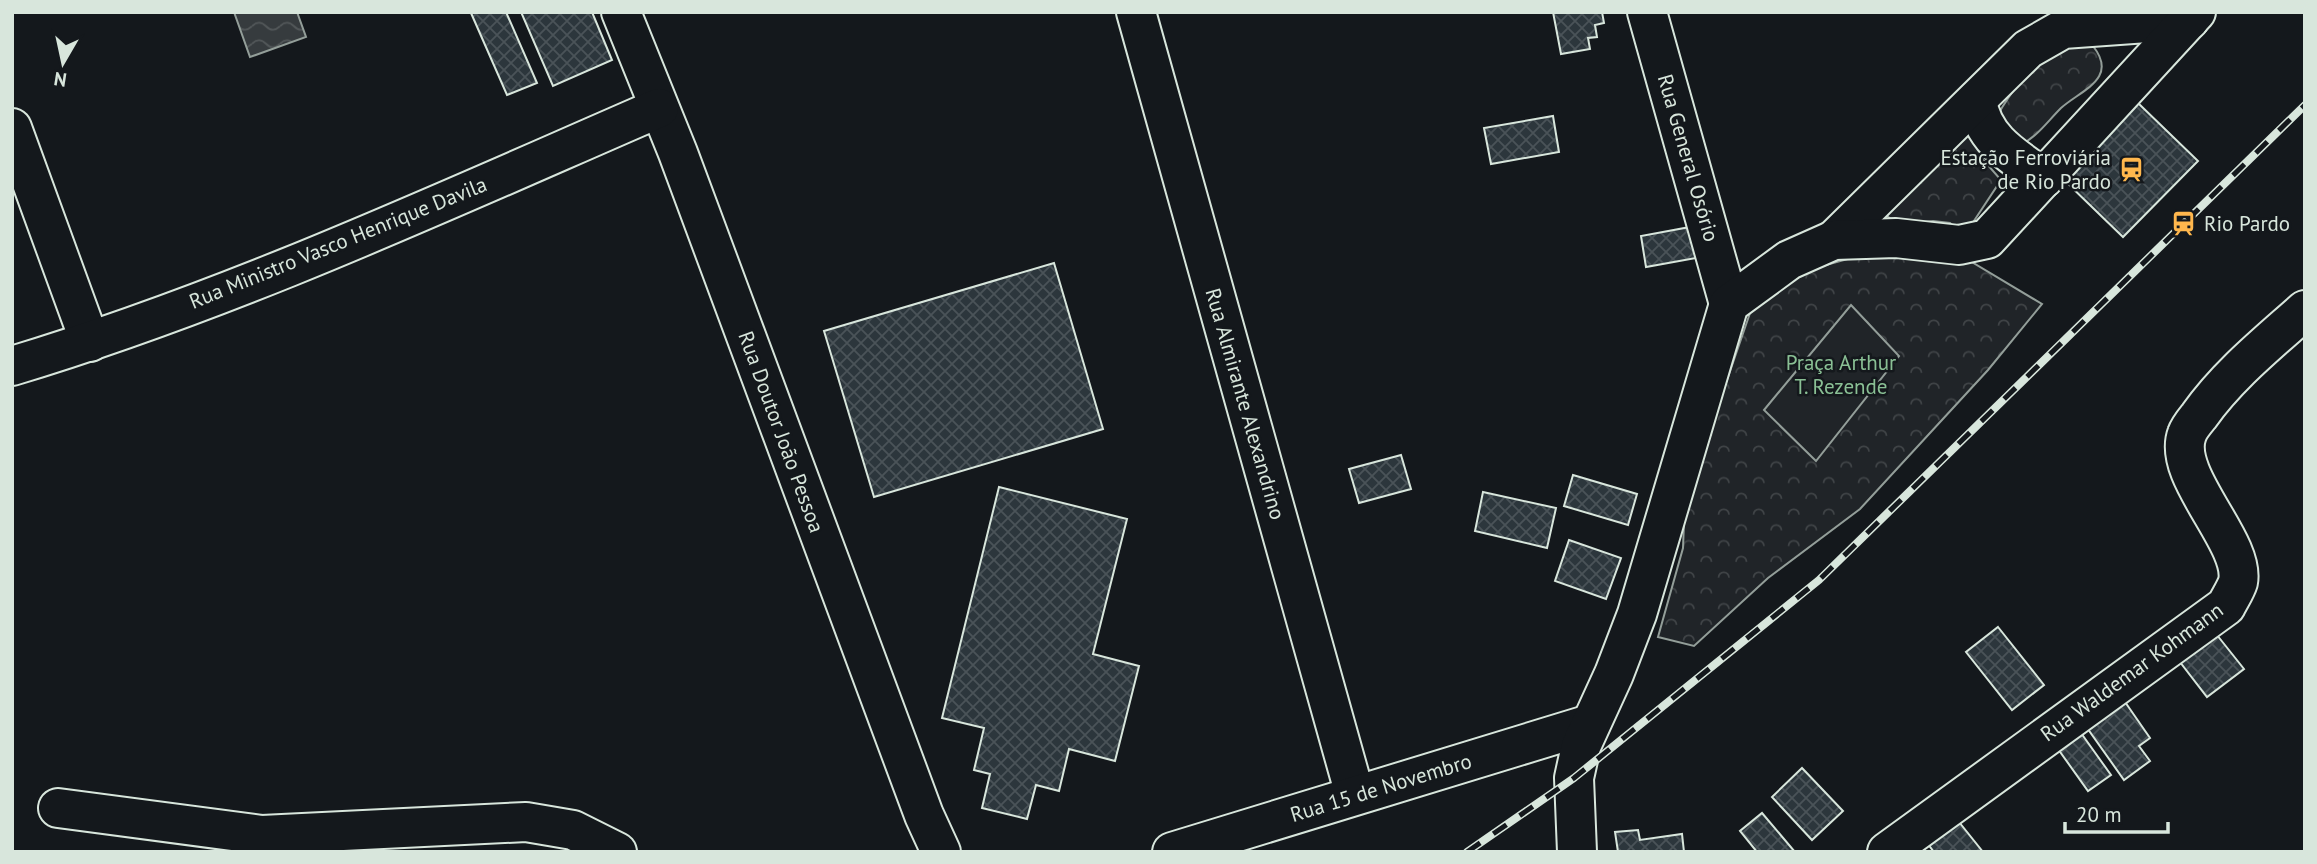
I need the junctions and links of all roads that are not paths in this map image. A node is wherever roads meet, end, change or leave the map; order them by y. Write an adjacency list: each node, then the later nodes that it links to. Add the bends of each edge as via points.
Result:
1 (621, 12): 6 (street, Rua Doutor João Pessoa)
2 (1136, 12): 15 (street, Rua Almirante Alexandrino)
3 (1647, 12): 10 (street, Rua General Osório)
4 (2192, 16): 5 (street, via 2063,29 2028,49); 8 (street)
5 (1977, 100): 8 (street, via 1988,133); 9 (street)
6 (659, 108): 12 (street, Rua Ministro Vasco Henrique Davila, via 417,213); 18 (street, Rua Doutor João Pessoa)
7 (12, 128): 12 (street)
8 (2044, 178): 9 (street, via 1987,239 1959,246 1896,239)
9 (1834, 240): 10 (street, via 1788,260)
10 (1729, 304): 14 (street, via 1637,614)
11 (2305, 310): 21 (street, Rua Waldemar Kohmann, via 2211,398 2186,435 2187,462 2235,555 2238,581 2226,606)
12 (90, 342): 13 (street, Rua Ministro Vasco Henrique Davila)
13 (12, 366)
14 (1590, 724): 15 (street, Rua 15 de Novembro); 20 (street, via 1574,778)
15 (1355, 795): 19 (street, Rua 15 de Novembro)
16 (58, 807): 17 (street, via 262,835 526,822 573,830)
17 (617, 852)
18 (941, 852)
19 (1172, 852)
20 (1577, 852)
21 (1887, 852)

